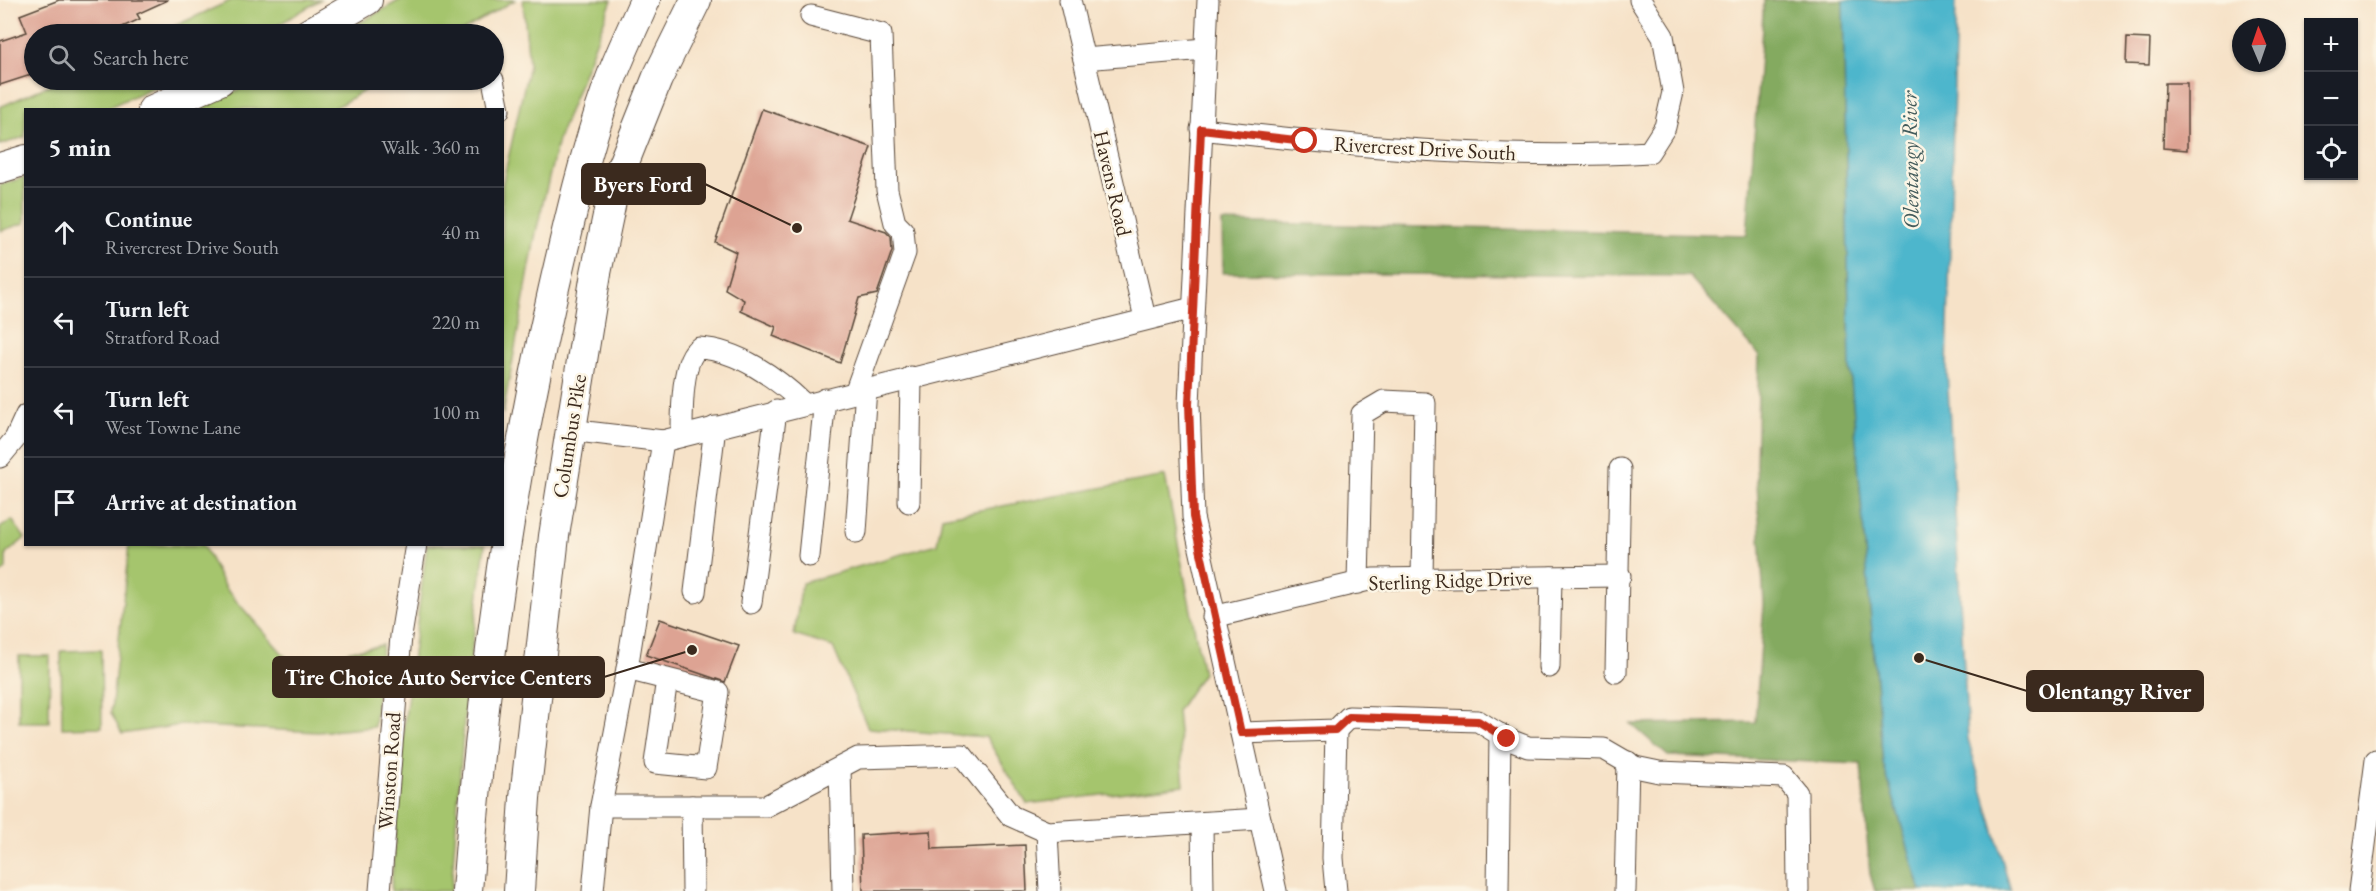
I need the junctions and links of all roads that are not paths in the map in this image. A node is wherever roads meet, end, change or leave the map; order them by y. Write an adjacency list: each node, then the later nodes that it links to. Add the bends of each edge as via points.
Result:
1 (367, 0): 8 (highway)
2 (645, 0): 58 (highway, Columbus Pike, via 592,135 535,369 506,532)
3 (696, 0): 27 (highway, Columbus Pike, via 657,79 615,187)
4 (1070, 0): 10 (street, Havens Road)
5 (1208, 0): 9 (street)
6 (1640, 0): 15 (street, Rivercrest Drive South, via 1663,36 1673,92 1665,127 1649,152 1579,156 1505,153 1305,141)
7 (811, 16): 21 (street, via 881,34 887,190 905,247)
8 (325, 24)
9 (1205, 49): 10 (street); 15 (street)
10 (1084, 58): 19 (street, Havens Road)
11 (198, 90): 13 (highway)
12 (495, 90): 14 (street)
13 (157, 108)
14 (499, 108)
15 (1201, 129): 18 (street)
16 (24, 161): 17 (highway)
17 (0, 168)
18 (1193, 308): 19 (street); 41 (street, via 1189,404 1193,517)
19 (1145, 318): 20 (street)
20 (911, 377): 21 (street); 31 (street)
21 (861, 389): 22 (street); 32 (street)
22 (825, 399): 23 (street); 34 (street)
23 (804, 404): 24 (street); 28 (street, via 781,381 713,349 699,348 690,357)
24 (776, 411): 26 (street); 40 (street)
25 (24, 420): 29 (street, via 15,440)
26 (715, 427): 28 (street); 39 (street)
27 (569, 430): 28 (street); 59 (highway, Columbus Pike, via 543,625)
28 (672, 438): 43 (street)
29 (0, 457)
30 (1620, 469): 35 (street)
31 (909, 502)
32 (856, 532)
33 (416, 546): 57 (street, Winston Road, via 401,636)
34 (809, 556)
35 (1620, 576): 36 (street, Sterling Ridge Drive); 44 (street)
36 (1551, 577): 37 (street, Sterling Ridge Drive); 42 (street)
37 (1422, 579): 38 (street, Sterling Ridge Drive, via 1373,579); 38 (street, via 1425,403 1384,401 1362,414)
38 (1358, 583): 41 (street, Sterling Ridge Drive)
39 (695, 592)
40 (751, 603)
41 (1214, 617): 47 (street)
42 (1549, 667)
43 (627, 669): 45 (street); 52 (street)
44 (1616, 672)
45 (667, 679): 45 (street, via 718,692 706,768 655,763)
46 (1335, 730): 47 (street); 48 (street, via 1349,717 1444,719 1478,721); 66 (street)
47 (1241, 733): 54 (street)
48 (1500, 734): 50 (street, via 1528,747 1604,749); 67 (street)
49 (2376, 760): 70 (street)
50 (1628, 762): 68 (street); 69 (street, via 1659,772 1784,777 1797,793)
51 (840, 768): 53 (street, via 766,806); 56 (street, via 858,758 962,755 1011,816); 62 (street)
52 (601, 806): 53 (street); 60 (street)
53 (692, 806): 61 (street)
54 (1260, 819): 55 (street); 65 (street)
55 (1202, 824): 56 (street); 64 (street)
56 (1047, 832): 63 (street)
57 (380, 891)
58 (467, 891)
59 (519, 891)
60 (592, 891)
61 (693, 891)
62 (843, 891)
63 (1050, 891)
64 (1203, 891)
65 (1276, 891)
66 (1336, 891)
67 (1498, 891)
68 (1625, 891)
69 (1798, 891)
70 (2359, 891)

